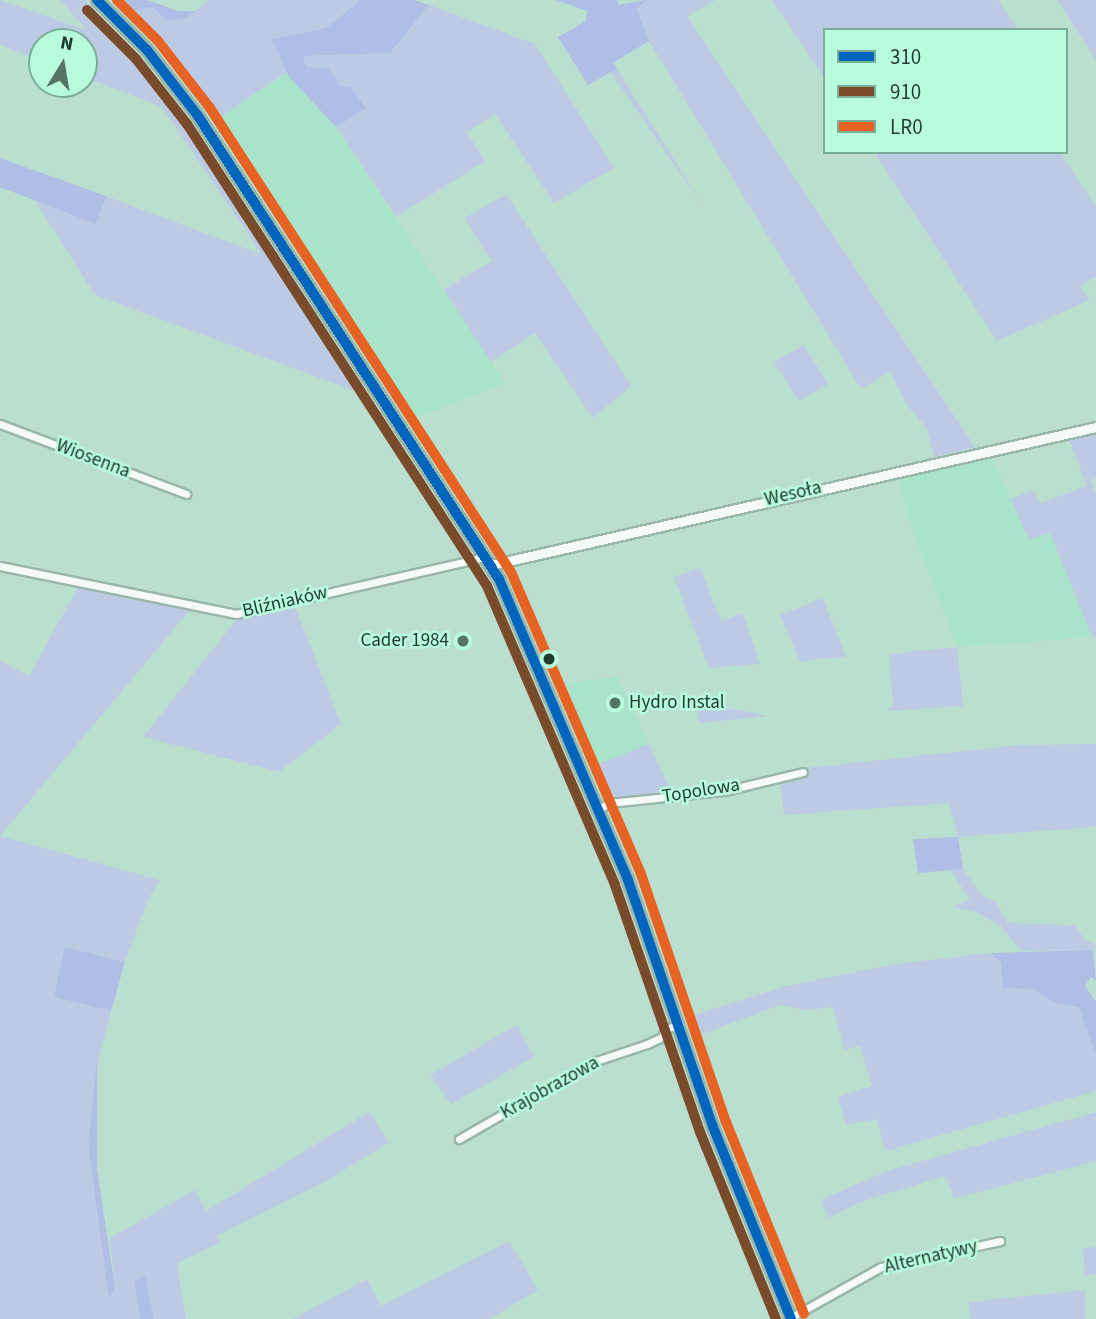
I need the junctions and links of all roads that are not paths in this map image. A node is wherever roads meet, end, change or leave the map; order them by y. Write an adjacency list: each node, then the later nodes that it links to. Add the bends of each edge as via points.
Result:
1 (97, 0): 5 (main road, via 147,50 198,117)
2 (0, 424): 4 (street, Wiosenna)
3 (1096, 427): 5 (street, Wesoła)
4 (186, 494)
5 (489, 561): 6 (street, Bliźniaków, via 236,614); 8 (main road, via 533,650)
6 (0, 566)
7 (803, 772): 8 (street, Topolowa, via 724,791 609,803)
8 (599, 809): 9 (main road)
9 (679, 1025): 10 (street, Krajobrazowa, via 665,1029 662,1037 647,1044 593,1062); 12 (main road, via 715,1133)
10 (459, 1139)
11 (1000, 1241): 12 (street, Alternatywy, via 881,1267)
12 (791, 1319)

